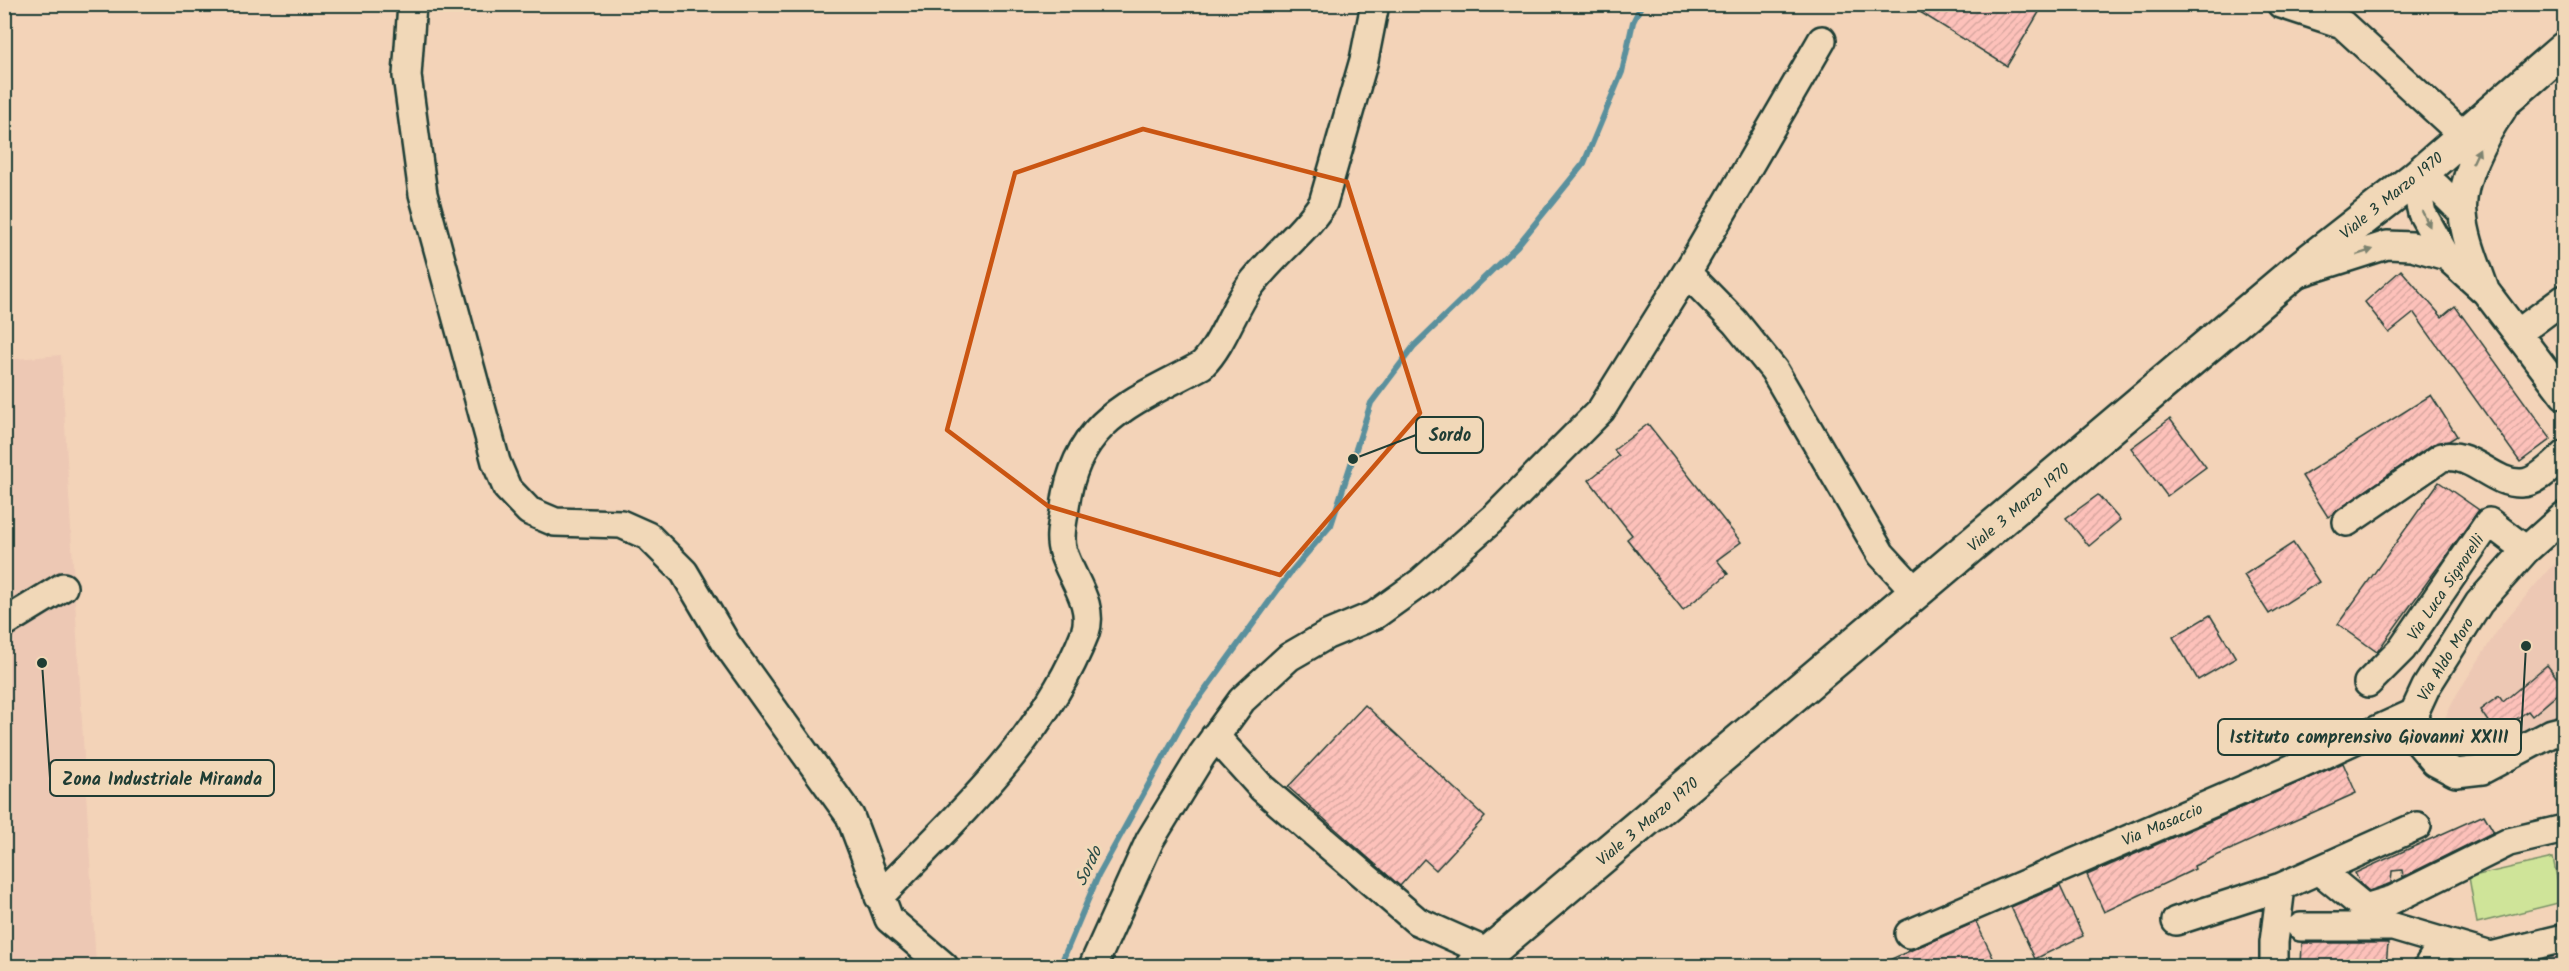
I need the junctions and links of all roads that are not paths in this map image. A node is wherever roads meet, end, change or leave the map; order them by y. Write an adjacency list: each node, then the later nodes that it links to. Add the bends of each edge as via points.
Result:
1 (412, 4): 32 (street, via 407,76 423,194 496,462 507,488 529,511 555,522 621,524 648,536 684,572 726,643 850,816)
2 (1375, 4): 32 (street, via 1364,60 1323,203 1314,217 1250,285 1211,356 1116,411 1086,441 1075,463 1067,489 1062,550 1089,616 1085,632 1048,705 1002,769)
3 (2282, 4): 7 (street, via 2342,24)
4 (1822, 40): 11 (street)
5 (2565, 49): 6 (main road, Viale 3 Marzo 1970)
6 (2516, 91): 7 (main road, Viale 3 Marzo 1970); 9 (street, one-way to 6, via 2470,168 2488,130)
7 (2464, 136): 8 (main road, Viale 3 Marzo 1970)
8 (2414, 179): 9 (street, via 2436,187); 10 (street, one-way to 10, via 2422,213); 12 (main road, Viale 3 Marzo 1970)
9 (2462, 212): 13 (street)
10 (2446, 256): 12 (street, one-way to 10, via 2387,245 2412,246); 13 (street)
11 (1687, 273): 22 (street, via 1735,322 1774,370 1881,554); 27 (street, via 1601,410 1496,516 1421,582 1375,615 1327,635 1289,657 1242,699)
12 (2290, 276): 22 (main road, Viale 3 Marzo 1970)
13 (2486, 291): 15 (street)
14 (2565, 298): 15 (street)
15 (2518, 333): 16 (street)
16 (2565, 394)
17 (2565, 455): 19 (street, via 2522,483 2505,480 2456,455 2442,457)
18 (2565, 516): 20 (street, Via Aldo Moro)
19 (2347, 522)
20 (2526, 550): 24 (street, Via Luca Signorelli, via 2489,522 2402,649); 25 (street, Via Aldo Moro, via 2479,603)
21 (63, 587): 23 (street)
22 (1917, 593): 38 (main road, Viale 3 Marzo 1970)
23 (4, 623)
24 (2368, 683)
25 (2414, 713): 26 (street, Via Aldo Moro, via 2419,742 2435,762 2456,773 2482,770); 35 (street, Via Masaccio)
26 (2565, 730)
27 (1215, 736): 38 (street, via 1262,788 1417,921); 40 (street, via 1150,840)
28 (2417, 826): 30 (street)
29 (2565, 829): 30 (street, via 2509,842 2392,900 2364,908)
30 (2319, 870): 31 (street)
31 (2281, 887): 33 (street); 41 (street)
32 (879, 897): 39 (street, via 889,919)
33 (2176, 921)
34 (2301, 927): 37 (street, via 2393,927)
35 (1910, 934)
36 (2565, 938): 37 (street, via 2491,956)
37 (2442, 943): 42 (street)
38 (1481, 960)
39 (944, 966)
40 (1093, 966)
41 (2274, 966)
42 (2428, 966)

